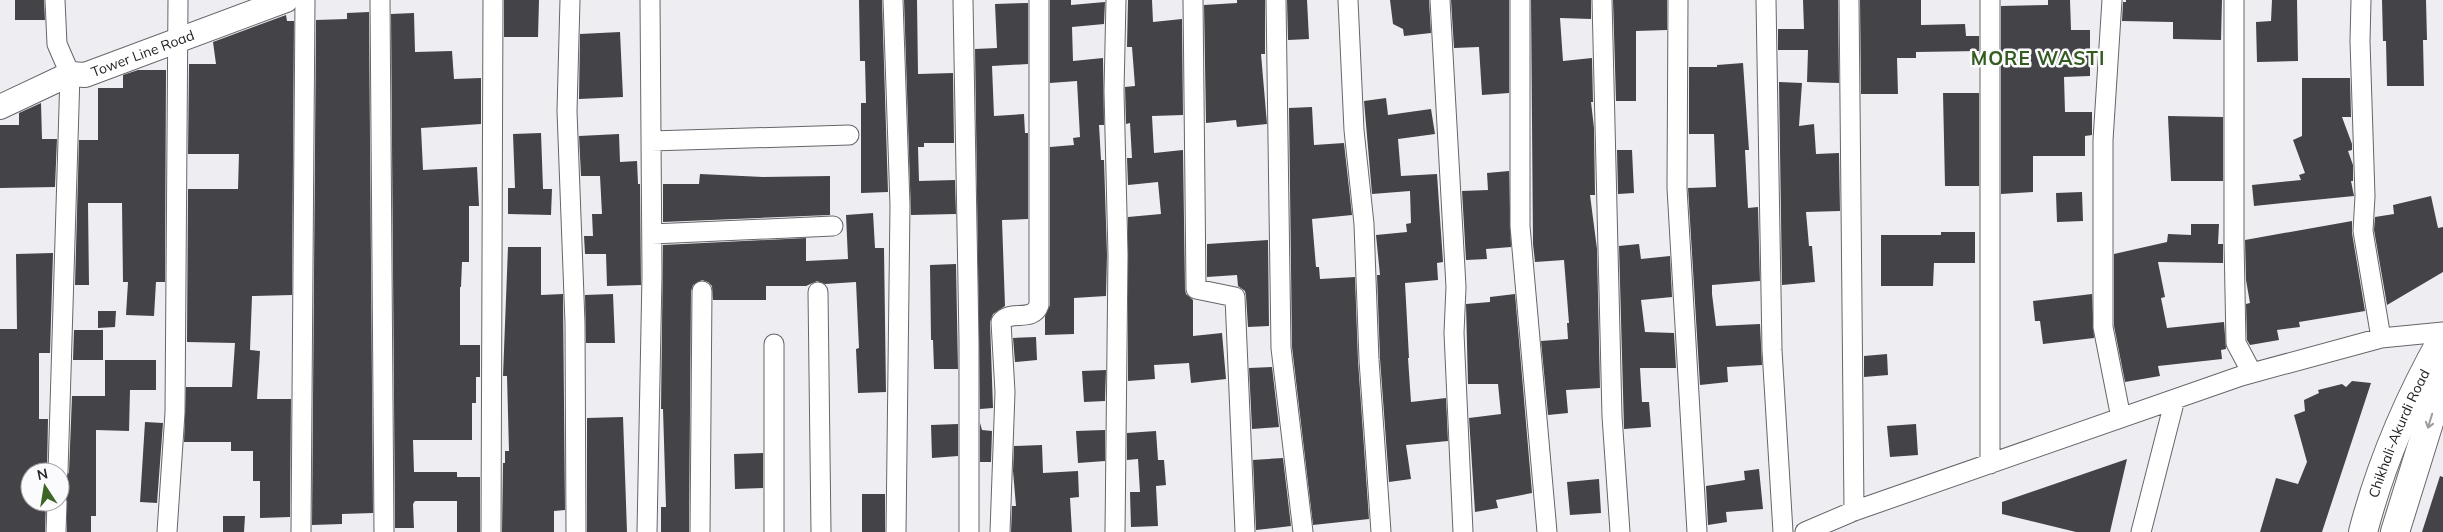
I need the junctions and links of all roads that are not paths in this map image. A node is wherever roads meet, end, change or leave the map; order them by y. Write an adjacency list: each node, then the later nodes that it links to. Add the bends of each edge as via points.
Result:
1 (55, 0): 27 (street, via 57,44)
2 (178, 0): 26 (street)
3 (286, 0): 26 (street, Tower Line Road)
4 (305, 0): 50 (street)
5 (380, 0): 51 (street)
6 (492, 0): 52 (street)
7 (570, 0): 53 (street, via 567,111 575,323)
8 (650, 0): 30 (street)
9 (893, 0): 58 (street, via 900,205)
10 (963, 0): 59 (street, via 969,342)
11 (1040, 0): 60 (street, via 1038,305 1032,314 1007,317 1001,322 1005,392)
12 (1116, 0): 61 (street)
13 (1194, 0): 62 (street, via 1196,289 1235,297)
14 (1276, 0): 63 (street, via 1282,348)
15 (1348, 0): 64 (street)
16 (1440, 0): 65 (street, via 1456,287 1454,333)
17 (1520, 0): 66 (street, via 1520,226)
18 (1602, 0): 67 (street, via 1612,406)
19 (1678, 0): 68 (street, via 1677,188)
20 (1766, 0): 69 (street, via 1772,350)
21 (1849, 0): 45 (street)
22 (1990, 0): 44 (street)
23 (2112, 0): 42 (street, via 2102,140 2103,326)
24 (2234, 0): 40 (street, via 2236,343)
25 (2361, 0): 36 (street, via 2363,232)
26 (178, 40): 27 (street, Tower Line Road, via 85,75); 49 (street, via 176,413)
27 (70, 74): 28 (street, Tower Line Road); 43 (street)
28 (0, 107)
29 (849, 135): 30 (street)
30 (651, 141): 32 (street)
31 (833, 226): 32 (street)
32 (652, 234): 54 (street)
33 (702, 291): 55 (street)
34 (818, 292): 57 (street)
35 (2443, 332): 36 (street)
36 (2381, 338): 40 (street)
37 (2443, 338): 71 (main road, Chikhali-Akurdi Road, via 2416,387 2383,464)
38 (774, 344): 56 (street)
39 (2443, 356): 72 (main road, one-way to 72, via 2436,400)
40 (2252, 373): 41 (street)
41 (2175, 399): 42 (street); 70 (street)
42 (2121, 418): 44 (street)
43 (58, 462)
44 (1990, 464): 45 (street)
45 (1854, 511): 47 (street)
46 (57, 512): 48 (street)
47 (1813, 530)
48 (56, 532)
49 (167, 532)
50 (301, 532)
51 (384, 532)
52 (491, 532)
53 (576, 532)
54 (647, 532)
55 (700, 532)
56 (774, 532)
57 (821, 532)
58 (896, 532)
59 (968, 532)
60 (1000, 532)
61 (1115, 532)
62 (1245, 532)
63 (1303, 532)
64 (1381, 532)
65 (1463, 532)
66 (1547, 532)
67 (1620, 532)
68 (1698, 532)
69 (1783, 532)
70 (2140, 532)
71 (2363, 532)
72 (2395, 532)

